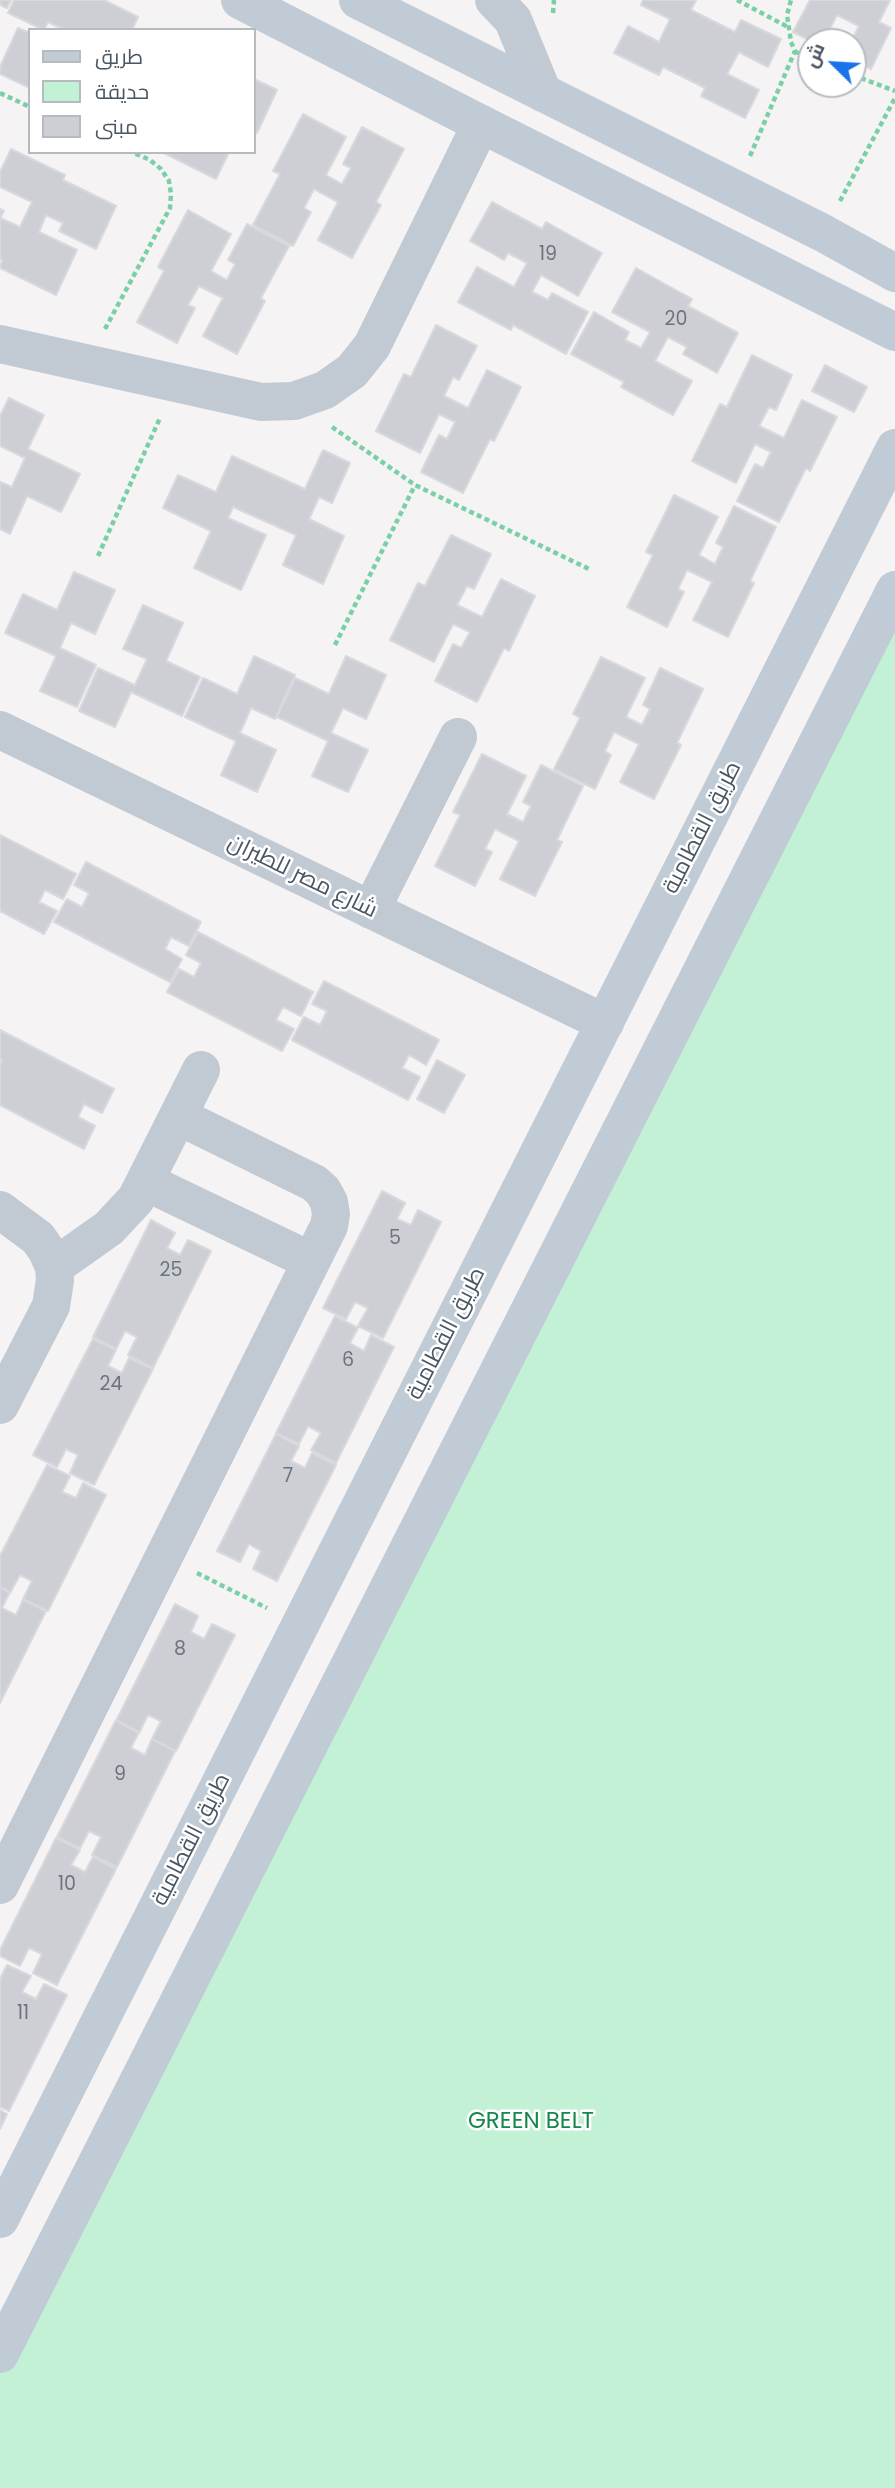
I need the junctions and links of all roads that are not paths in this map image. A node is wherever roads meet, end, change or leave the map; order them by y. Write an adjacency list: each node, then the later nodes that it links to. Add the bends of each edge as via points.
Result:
1 (240, 0): 5 (street)
2 (358, 0): 4 (street)
3 (494, 0): 4 (street, via 513,20)
4 (543, 93): 6 (street)
5 (481, 124): 7 (street); 8 (street, via 372,346 352,371 325,390 294,401 261,402)
6 (895, 273)
7 (895, 332)
8 (0, 344)
9 (895, 448): 14 (street, طريق القطامية)
10 (895, 590): 24 (street)
11 (0, 730): 13 (street, شارع مصر للطيران)
12 (458, 737): 13 (street)
13 (371, 910): 14 (street, شارع مصر للطيران)
14 (605, 1023): 23 (street, طريق القطامية)
15 (201, 1070): 16 (street)
16 (178, 1116): 17 (street); 19 (street, via 323,1191 331,1214)
17 (146, 1182): 19 (street); 20 (street, via 109,1228)
18 (0, 1210): 20 (street, via 38,1238)
19 (312, 1261): 22 (street)
20 (54, 1267): 21 (street, via 51,1306)
21 (0, 1405)
22 (0, 1885)
23 (0, 2219)
24 (0, 2354)

